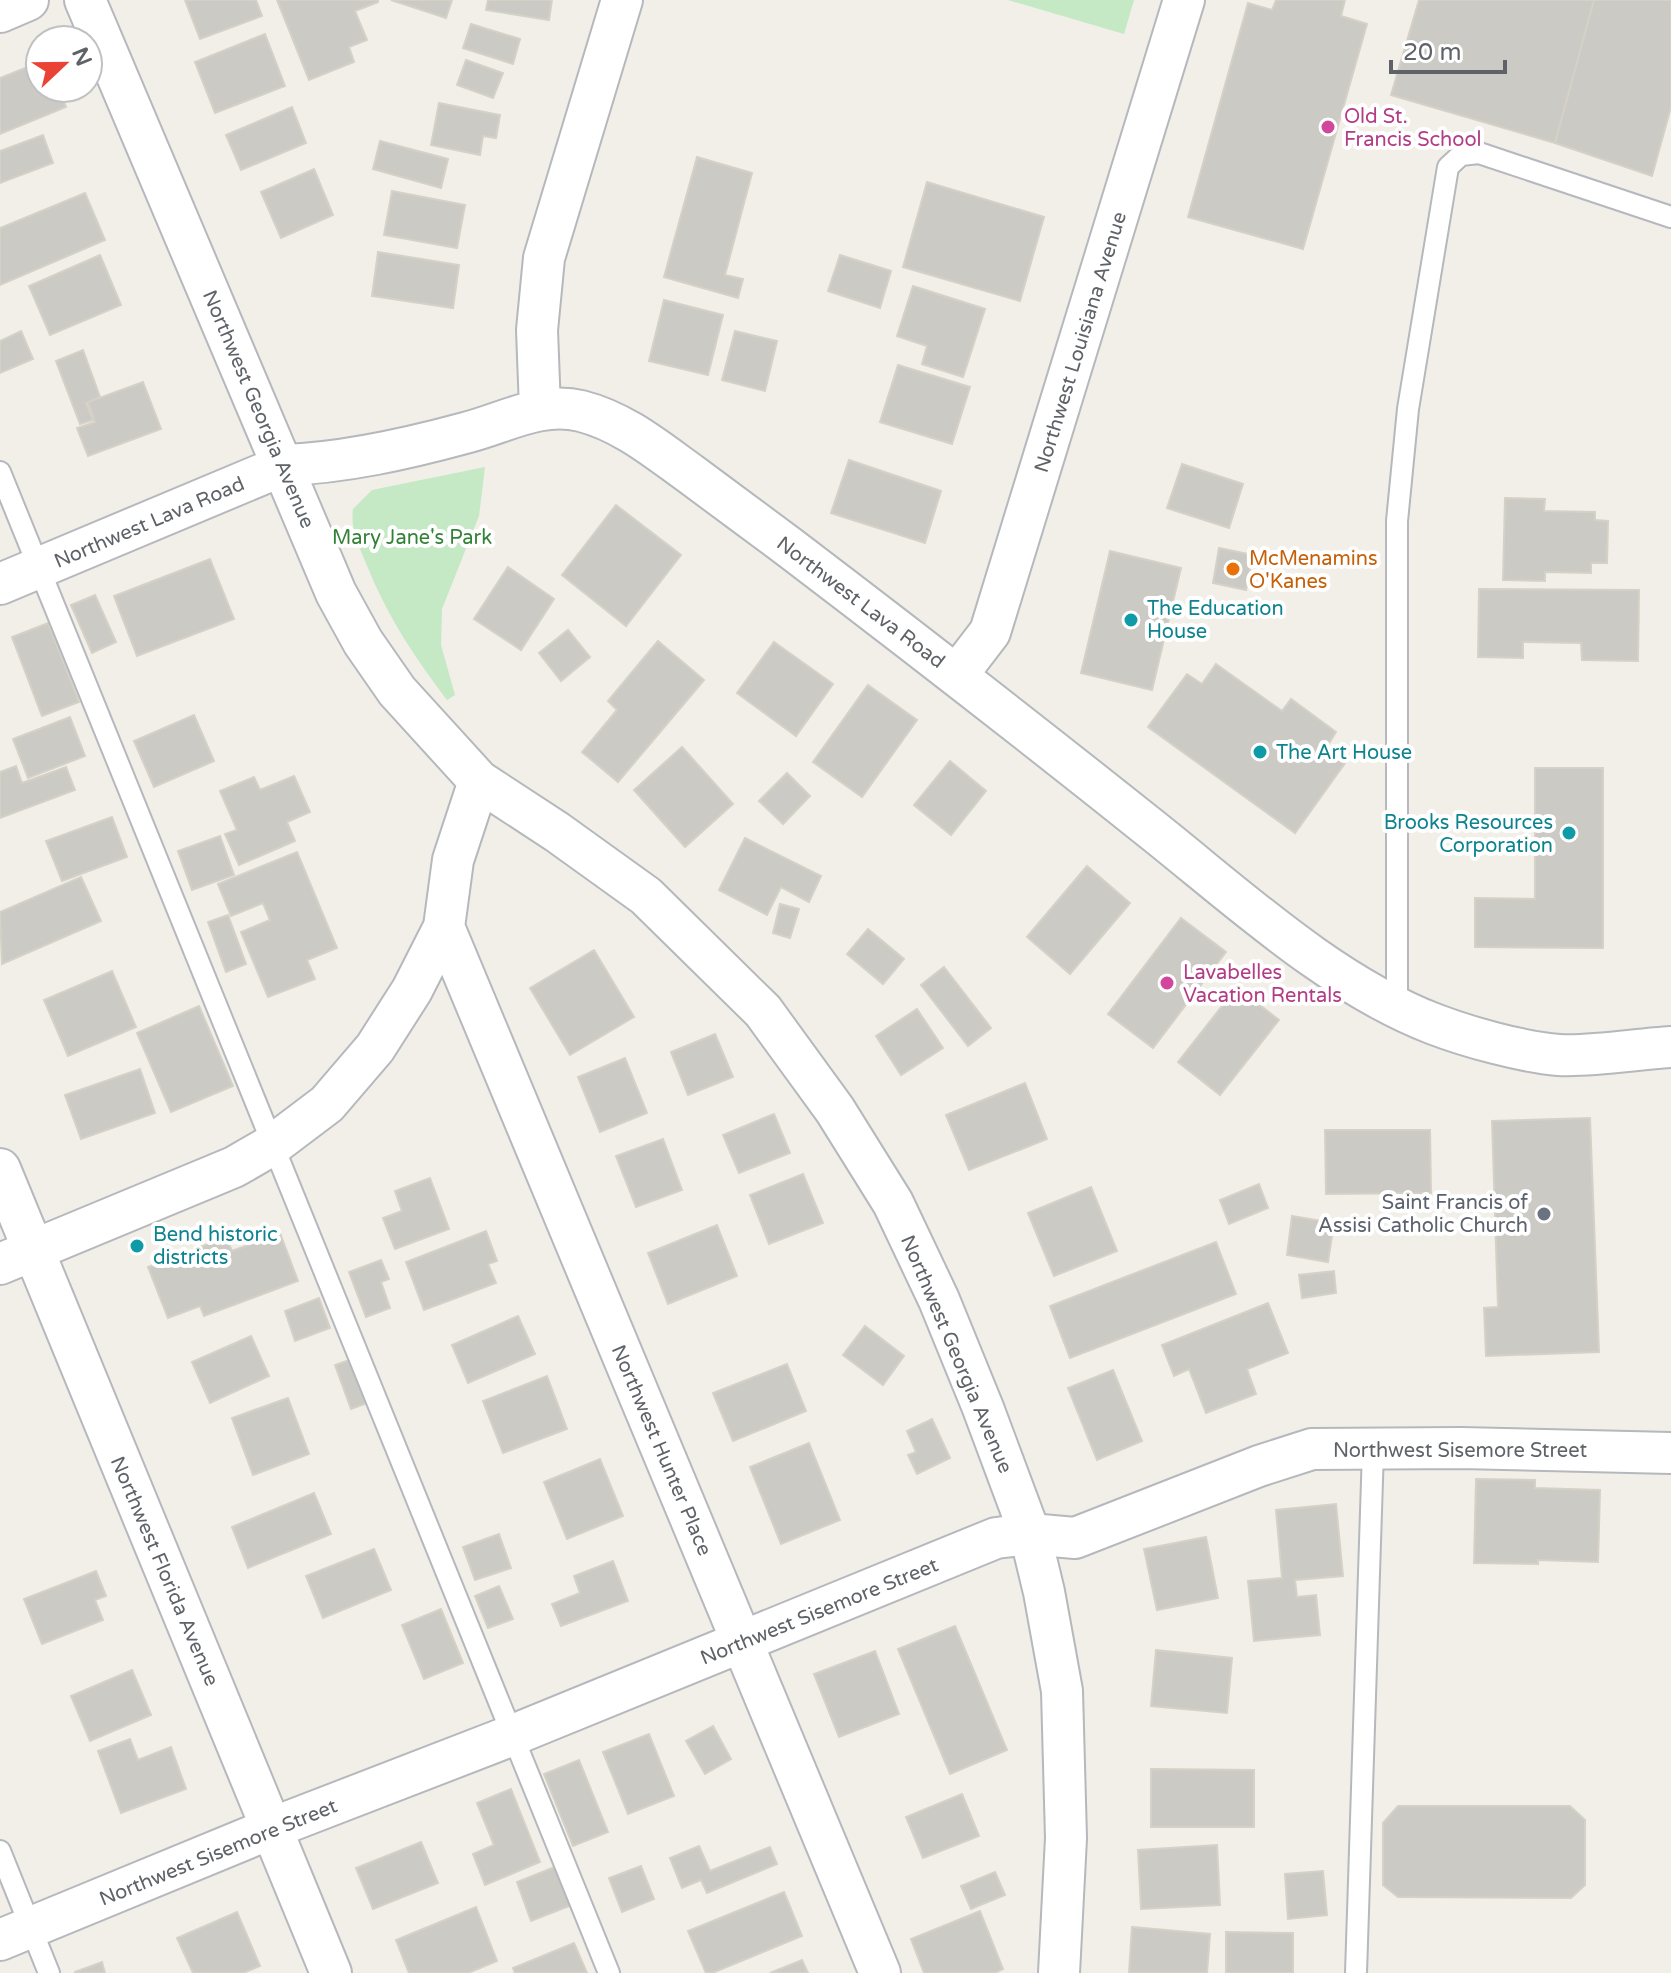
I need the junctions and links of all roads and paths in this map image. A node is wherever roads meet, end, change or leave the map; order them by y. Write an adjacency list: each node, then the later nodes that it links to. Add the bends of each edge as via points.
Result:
1 (28, 0): 5 (street)
2 (85, 0): 8 (street, Northwest Georgia Avenue)
3 (622, 0): 7 (street, via 544,258 537,330)
4 (1184, 0): 12 (street, Northwest Louisiana Avenue, via 990,632)
5 (0, 12)
6 (1671, 217): 15 (lane, via 1479,153 1461,155 1448,167 1408,409 1397,521)
7 (540, 409): 8 (street, Northwest Lava Road, via 466,433 326,464); 12 (street, Northwest Lava Road, via 578,410 631,431)
8 (284, 465): 10 (street, Northwest Lava Road); 13 (street, Northwest Georgia Avenue, via 336,593 363,642 397,691)
9 (0, 472): 10 (lane)
10 (40, 568): 11 (street, Northwest Lava Road); 17 (lane)
11 (0, 584)
12 (957, 675): 15 (street, Northwest Lava Road, via 1270,923)
13 (479, 781): 14 (street, via 453,860); 22 (street, Northwest Georgia Avenue, via 646,896 763,1011 835,1110 893,1203 939,1300)
14 (444, 927): 17 (street, via 375,1048 327,1104); 23 (street, Northwest Hunter Place)
15 (1397, 1007): 16 (street, Northwest Lava Road, via 1471,1036 1559,1055)
16 (1671, 1047)
17 (274, 1144): 19 (street, via 234,1167); 24 (lane)
18 (0, 1169): 19 (street, Northwest Florida Avenue)
19 (16, 1257): 25 (street, Northwest Florida Avenue)
20 (1373, 1450): 21 (street, Northwest Sisemore Street); 22 (street, Northwest Sisemore Street, via 1312,1449 1075,1538); 33 (lane)
21 (1671, 1453)
22 (1030, 1534): 23 (street, Northwest Sisemore Street, via 996,1538); 32 (street, Northwest Georgia Avenue, via 1062,1691 1066,1838)
23 (743, 1642): 24 (street, Northwest Sisemore Street); 31 (street, Northwest Hunter Place)
24 (513, 1735): 25 (street, Northwest Sisemore Street); 30 (lane)
25 (272, 1828): 27 (street, Northwest Sisemore Street); 29 (street, Northwest Florida Avenue)
26 (0, 1851): 27 (lane)
27 (15, 1934): 28 (lane)
28 (49, 1973)
29 (331, 1973)
30 (609, 1973)
31 (880, 1973)
32 (1059, 1973)
33 (1356, 1973)

